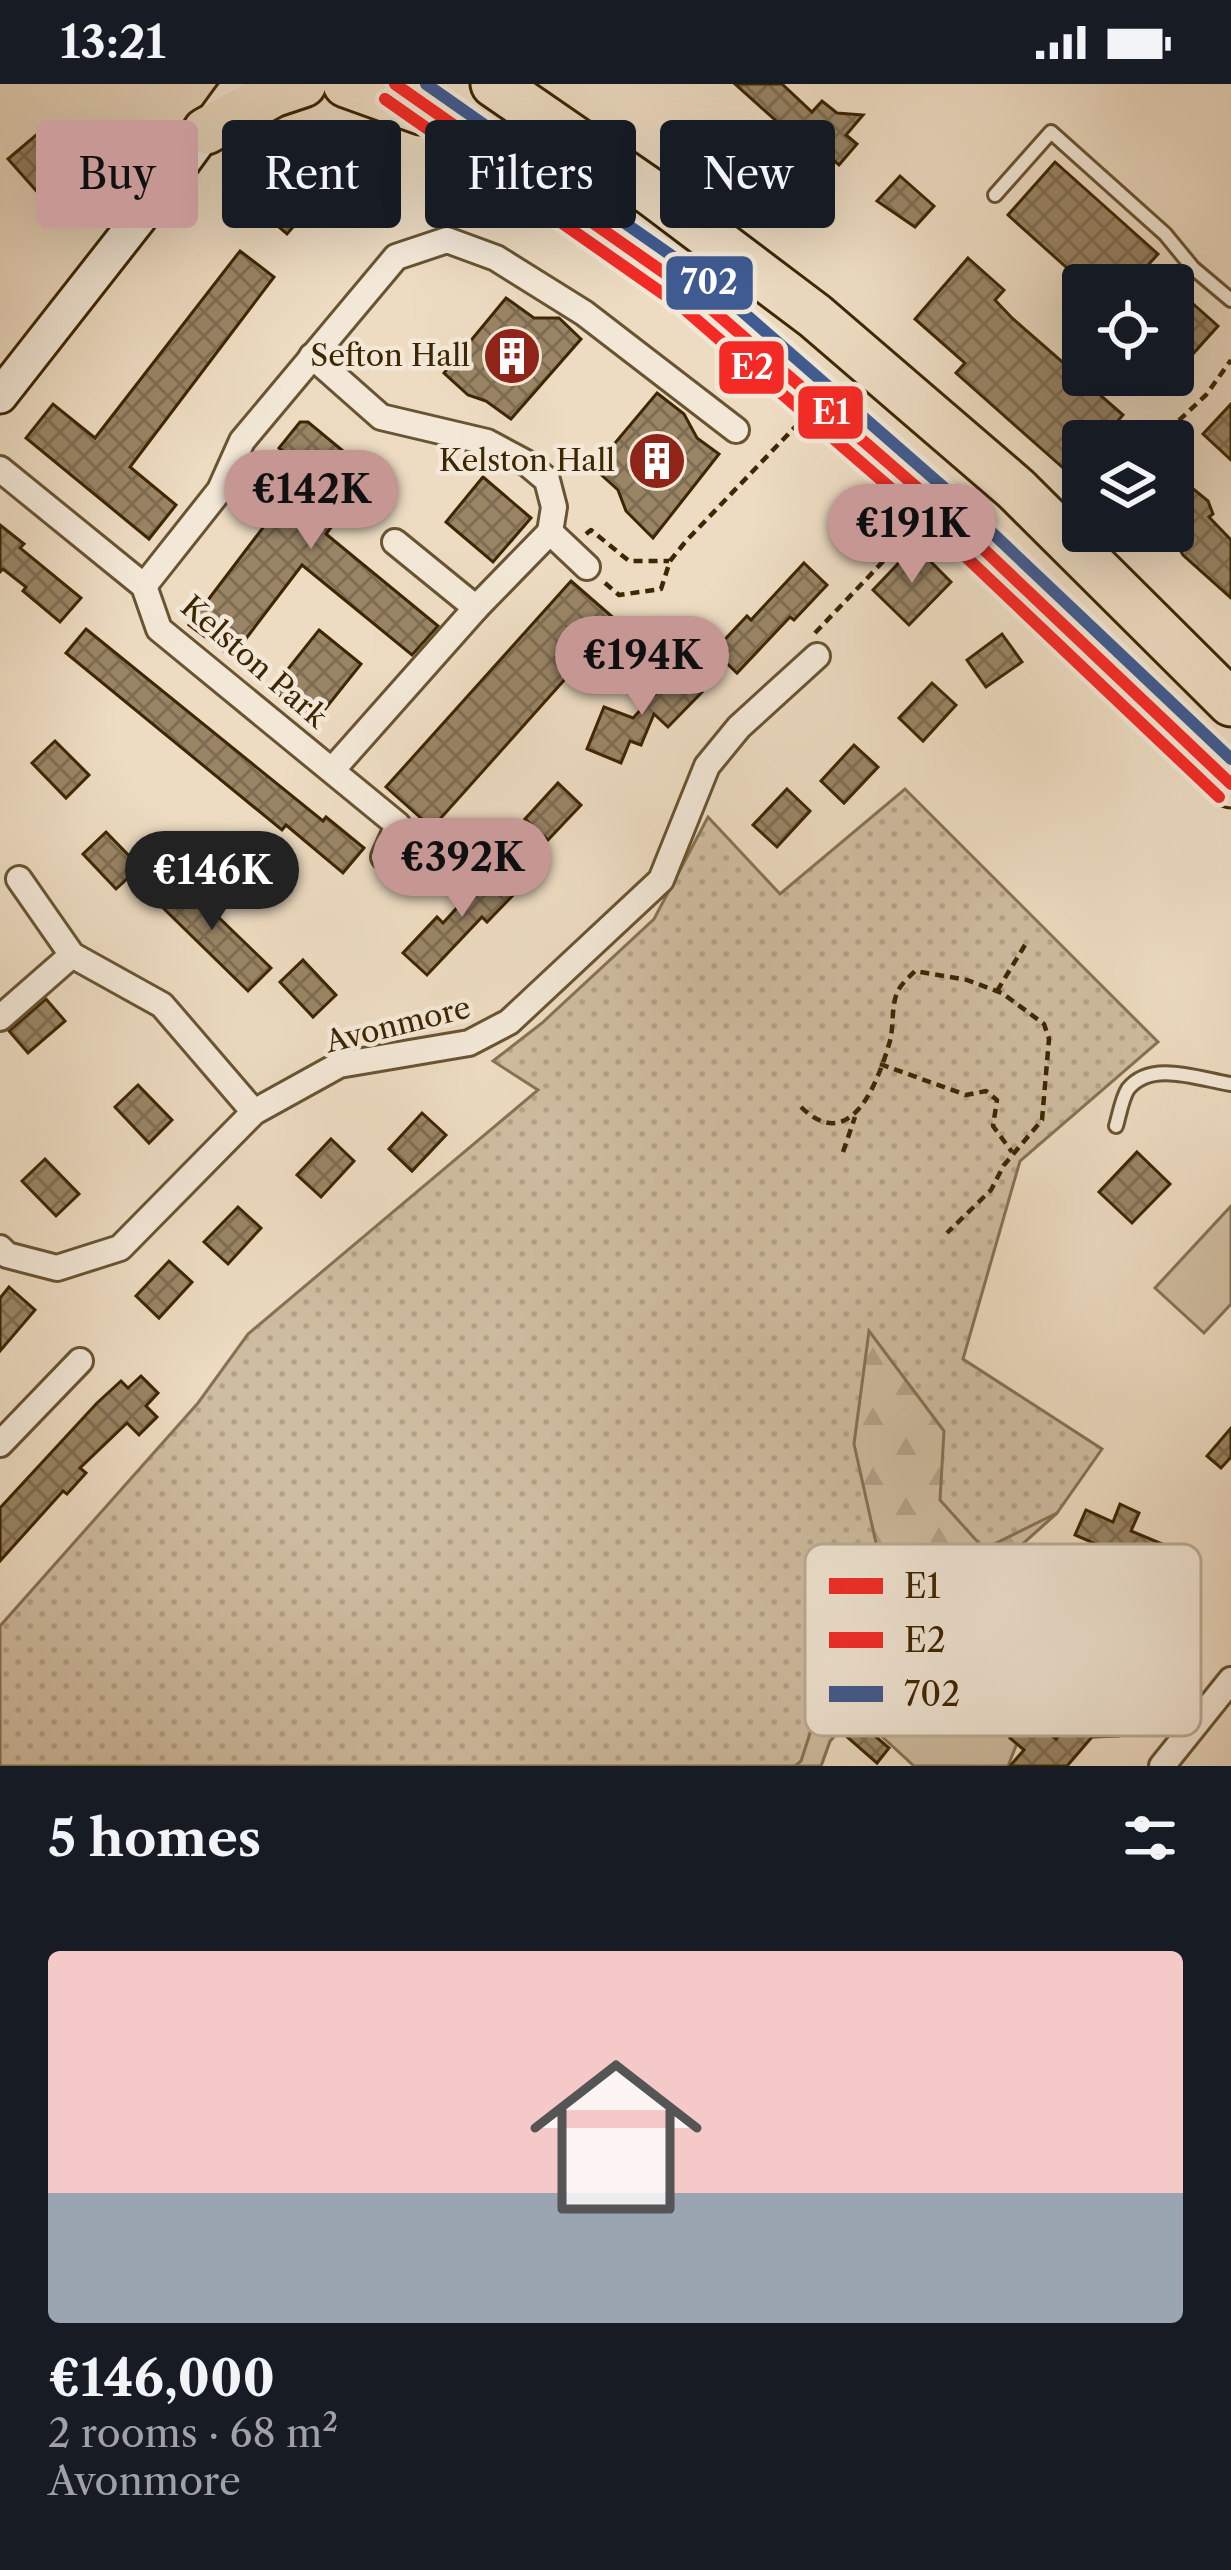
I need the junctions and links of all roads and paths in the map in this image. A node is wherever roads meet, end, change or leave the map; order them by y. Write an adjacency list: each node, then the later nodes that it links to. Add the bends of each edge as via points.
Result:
1 (214, 84): 8 (highway)
2 (240, 84): 8 (main road)
3 (303, 84): 8 (highway)
4 (346, 84): 7 (highway)
5 (395, 84): 7 (highway)
6 (494, 84): 26 (highway, via 815,316 1016,489)
7 (441, 118): 18 (highway, via 693,293)
8 (206, 131): 13 (main road)
9 (995, 195): 10 (lane, via 1051,132)
10 (1231, 301)
11 (313, 356): 16 (street, via 396,257 447,240 496,258 584,313); 19 (street, via 381,417 488,442 528,464 547,480); 23 (street, via 242,441 220,490)
12 (1231, 360): 14 (path)
13 (0, 396)
14 (1179, 420)
15 (802, 421): 21 (path)
16 (736, 430)
17 (0, 469): 23 (street, Kelston Park)
18 (937, 506): 25 (path, via 815,630); 28 (highway)
19 (559, 541): 21 (path, via 591,530 629,561); 22 (street); 24 (street, via 521,563)
20 (395, 542): 24 (street)
21 (670, 561): 22 (path, via 661,590 639,596 619,596)
22 (586, 567)
23 (144, 586): 27 (street, Kelston Park, via 159,628)
24 (476, 608): 27 (street)
25 (817, 656): 38 (street, Avonmore, via 707,766 661,880 509,1022 469,1043 339,1065)
26 (1231, 703)
27 (334, 768): 29 (street, Kelston Park, via 398,825)
28 (1231, 784)
29 (384, 856)
30 (20, 879): 32 (street)
31 (1025, 945): 33 (path)
32 (73, 955): 34 (street); 38 (street, via 162,1004)
33 (997, 992): 35 (path, via 916,971 898,990); 42 (path, via 1044,1024 1049,1039 1042,1120)
34 (0, 1018)
35 (880, 1064): 39 (path); 42 (path, via 966,1095 993,1095 998,1138)
36 (1231, 1084): 40 (lane, via 1173,1073 1146,1077 1128,1089)
37 (801, 1107): 39 (path, via 824,1123)
38 (254, 1112): 44 (street, Avonmore, via 120,1247 57,1268)
39 (856, 1114): 41 (path)
40 (1116, 1126)
41 (843, 1152)
42 (1013, 1153): 43 (path, via 991,1190)
43 (947, 1233)
44 (0, 1248)
45 (80, 1361): 46 (street)
46 (0, 1444)
47 (1231, 1680): 49 (street)
48 (1201, 1711): 49 (lane)
49 (1204, 1714): 50 (street)
50 (1201, 1718)
51 (1186, 1736): 52 (street)
52 (1162, 1766)

